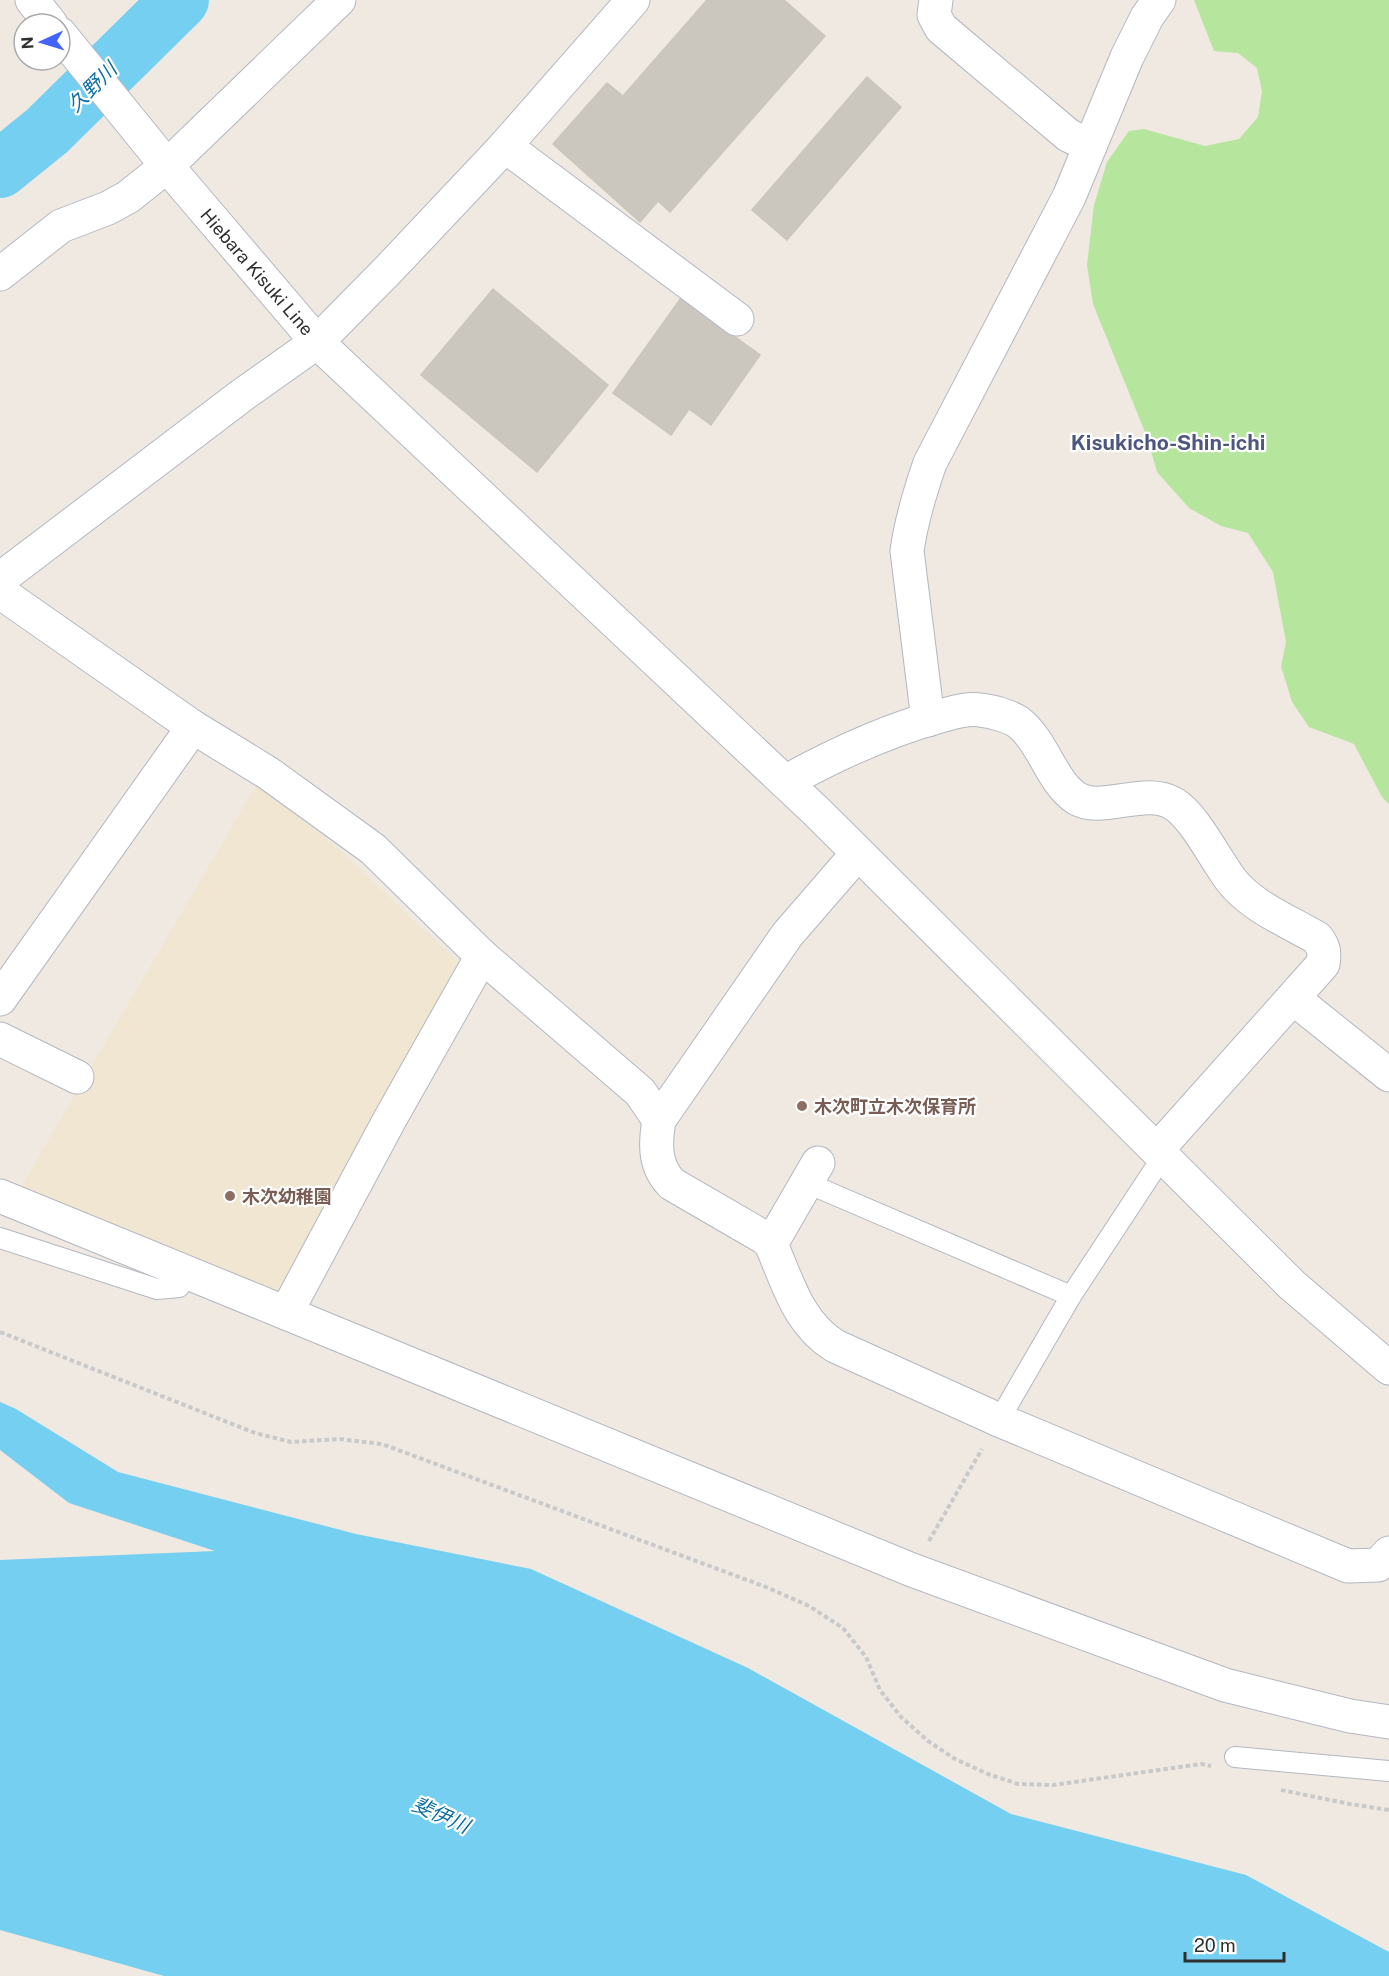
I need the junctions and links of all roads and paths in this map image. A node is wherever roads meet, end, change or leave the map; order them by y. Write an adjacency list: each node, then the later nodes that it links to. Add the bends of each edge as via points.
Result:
1 (339, 0): 8 (street)
2 (633, 0): 6 (street)
3 (936, 0): 7 (street, via 934,15 941,28 1068,135)
4 (1160, 0): 7 (street, via 1127,57)
5 (72, 49): 8 (street, Hiebara Kisuki Line)
6 (505, 146): 10 (street); 11 (street)
7 (1090, 146): 14 (street, via 1069,197 930,463 917,501 907,552)
8 (162, 160): 9 (street, via 128,197 60,226); 11 (street, Hiebara Kisuki Line)
9 (0, 274)
10 (737, 319)
11 (317, 342): 12 (street, Hiebara Kisuki Line); 16 (street)
12 (0, 579)
13 (0, 592): 15 (street)
14 (928, 720): 16 (street, via 860,744); 19 (street, via 970,710 999,714 1017,721 1030,733 1076,798 1095,803 1161,798 1174,803 1244,894 1317,938 1322,945 1323,964)
15 (193, 727): 18 (street, via 268,773 373,849); 20 (street)
16 (785, 782): 17 (street)
17 (858, 853): 24 (street, via 787,935); 25 (street)
18 (482, 956): 24 (street, via 640,1092); 32 (street)
19 (1293, 998): 22 (street); 25 (street)
20 (0, 999)
21 (0, 1039): 23 (street)
22 (1389, 1075)
23 (77, 1077)
24 (659, 1120): 29 (street, via 656,1155 665,1178)
25 (1160, 1153): 31 (lane); 34 (street, via 1292,1285)
26 (812, 1173): 29 (street); 31 (lane)
27 (0, 1196): 30 (street)
28 (0, 1238): 30 (lane, via 157,1289 179,1287)
29 (771, 1244): 35 (street, via 800,1310 822,1338)
30 (188, 1274): 32 (street)
31 (1071, 1296): 35 (lane)
32 (286, 1313): 37 (street)
33 (0, 1332): 39 (path, via 255,1433 291,1442 339,1439 382,1444 809,1606 843,1628 901,1717 928,1741 988,1774 1018,1784 1053,1785)
34 (1389, 1368)
35 (999, 1420): 36 (street, via 1348,1566 1378,1565); 37 (path)
36 (1389, 1553)
37 (912, 1570): 38 (street, via 1225,1685)
38 (1389, 1722)
39 (1227, 1762): 40 (lane)
40 (1389, 1771)
41 (1277, 1789): 42 (path)
42 (1389, 1810)

